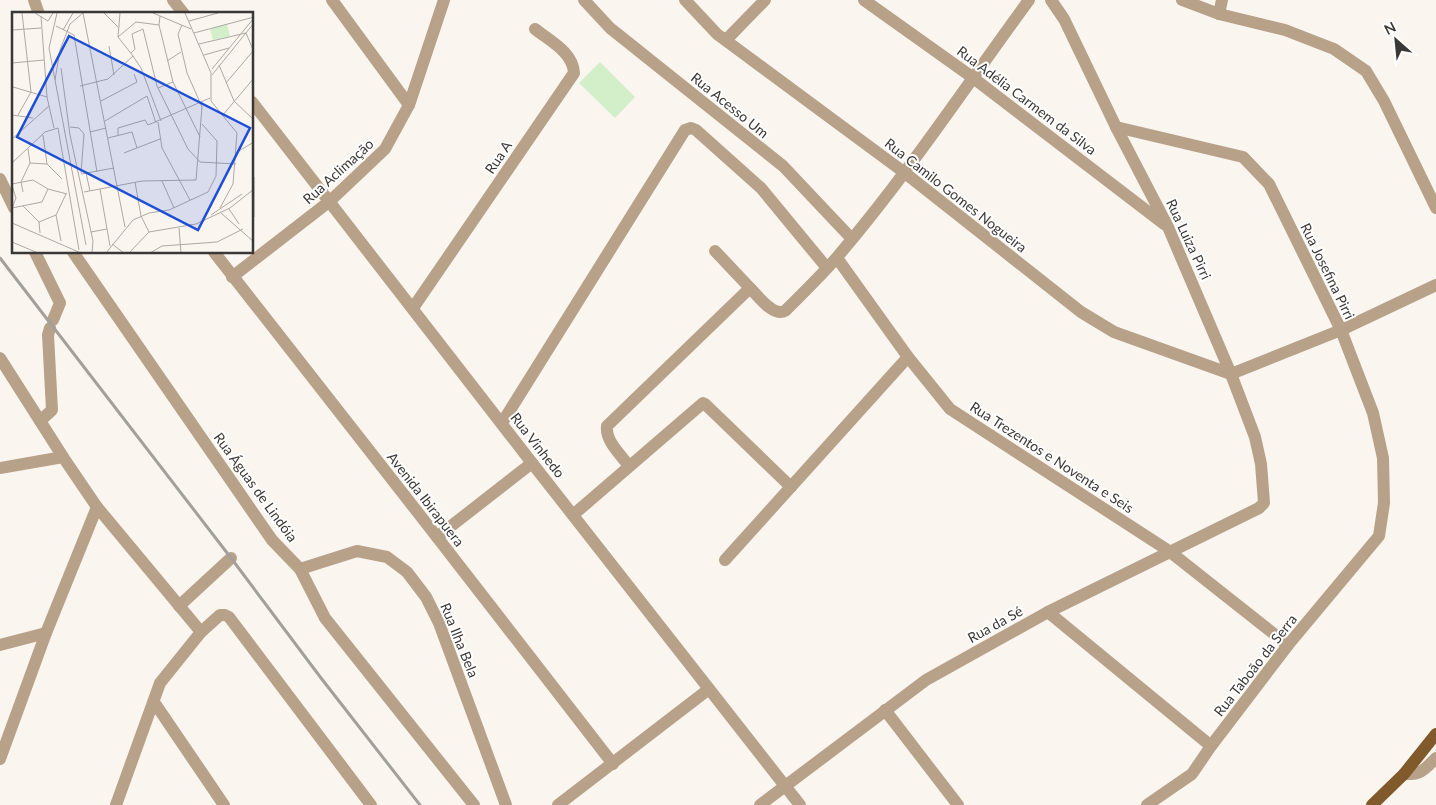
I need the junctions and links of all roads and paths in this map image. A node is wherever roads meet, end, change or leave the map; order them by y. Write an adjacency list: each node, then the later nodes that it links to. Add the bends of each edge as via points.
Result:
1 (34, 0): 13 (street)
2 (173, 0): 14 (street)
3 (332, 0): 19 (street)
4 (444, 0): 19 (street, Rua Aclimação)
5 (584, 0): 29 (street, Rua Acesso Um, via 610,28 783,166)
6 (685, 0): 17 (street, Rua Camilo Gomes Nogueira)
7 (765, 0): 17 (street)
8 (864, 0): 18 (street, Rua Adélia Carmem da Silva)
9 (1029, 0): 18 (street)
10 (1051, 0): 21 (street, Rua Luiza Pirri, via 1064,19)
11 (1182, 0): 15 (street)
12 (1222, 0): 15 (street)
13 (38, 12)
14 (182, 12)
15 (1219, 14): 24 (street, via 1293,33 1334,49 1366,72)
16 (534, 29): 39 (street, Rua A, via 568,56 574,65 574,73)
17 (726, 40): 22 (street, Rua Camilo Gomes Nogueira)
18 (972, 76): 22 (street); 28 (street, Rua Adélia Carmem da Silva)
19 (409, 104): 25 (street, Rua Aclimação, via 385,148)
20 (254, 105): 25 (street, Rua Vinhedo)
21 (1116, 127): 28 (street, Rua Luiza Pirri); 40 (street, Rua Josefina Pirri, via 1243,157 1269,184)
22 (905, 174): 29 (street); 43 (street, Rua Camilo Gomes Nogueira, via 1081,312 1114,332)
23 (0, 179): 26 (street)
24 (1433, 188): 27 (street)
25 (330, 201): 36 (street, Rua Aclimação); 39 (street, Rua Vinhedo)
26 (12, 204)
27 (1436, 208)
28 (1168, 227): 43 (street, Rua Luiza Pirri)
29 (852, 239): 34 (street)
30 (715, 251): 38 (street)
31 (36, 254): 44 (street, via 60,303 48,335 52,410)
32 (74, 254): 59 (street, Rua Águas de Lindóia, via 272,540)
33 (215, 254): 36 (street, Avenida Ibirapuera)
34 (837, 258): 35 (street); 41 (street, Rua Trezentos e Noventa e Seis)
35 (827, 268): 38 (street, via 781,313 774,312); 45 (street, via 761,188 696,130 685,130)
36 (232, 277): 54 (street, Avenida Ibirapuera)
37 (1436, 285): 40 (street)
38 (750, 288): 48 (street, via 607,426 608,438)
39 (412, 308): 45 (street, Rua Vinhedo)
40 (1341, 330): 43 (street); 55 (street, Rua Josefina Pirri, via 1374,414 1382,458 1384,503)
41 (908, 357): 50 (street); 56 (street, Rua Trezentos e Noventa e Seis, via 950,409)
42 (0, 358): 44 (street)
43 (1232, 374): 51 (street, Rua Luiza Pirri, via 1255,437)
44 (40, 421): 46 (street)
45 (502, 423): 47 (street, Rua Vinhedo)
46 (63, 457): 49 (street); 52 (street)
47 (532, 463): 53 (street, Rua Vinhedo); 54 (street)
48 (629, 466): 50 (street, via 700,403 705,404); 53 (street)
49 (0, 468)
50 (791, 487): 58 (street)
51 (1264, 503): 56 (street, Rua da Sé)
52 (97, 507): 60 (street); 62 (street)
53 (573, 515): 66 (street, Rua Vinhedo)
54 (437, 536): 73 (street, Avenida Ibirapuera)
55 (1379, 536): 65 (street, Rua Taboão da Serra)
56 (1169, 551): 61 (street, Rua da Sé); 65 (street, Rua Trezentos e Noventa e Seis)
57 (231, 558): 60 (street)
58 (725, 560)
59 (300, 569): 79 (street, Rua Águas de Lindóia, via 325,618); 80 (street, Rua Ilha Bela, via 357,551 387,557 408,572 440,622)
60 (179, 606): 63 (street)
61 (1048, 612): 68 (street, Rua da Sé, via 926,680); 70 (street)
62 (46, 632): 64 (street); 72 (street)
63 (201, 632): 67 (street, via 160,683); 78 (street, via 220,615 229,617)
64 (0, 644)
65 (1288, 645): 70 (street, Rua Taboão da Serra)
66 (709, 689): 73 (street); 75 (street, Rua Vinhedo)
67 (154, 702): 76 (street); 77 (street)
68 (885, 710): 75 (street, Rua da Sé); 84 (street)
69 (1436, 734): 74 (main road)
70 (1211, 746): 85 (street, Rua Taboão da Serra, via 1192,774)
71 (1436, 758): 74 (street, via 1416,775)
72 (0, 759)
73 (613, 764): 81 (street)
74 (1404, 774): 86 (main road)
75 (785, 786): 82 (street, Rua da Sé); 83 (street, Rua Vinhedo)
76 (116, 805)
77 (224, 805)
78 (371, 805)
79 (474, 805)
80 (506, 805)
81 (558, 805)
82 (760, 805)
83 (800, 805)
84 (958, 805)
85 (1147, 805)
86 (1372, 805)

